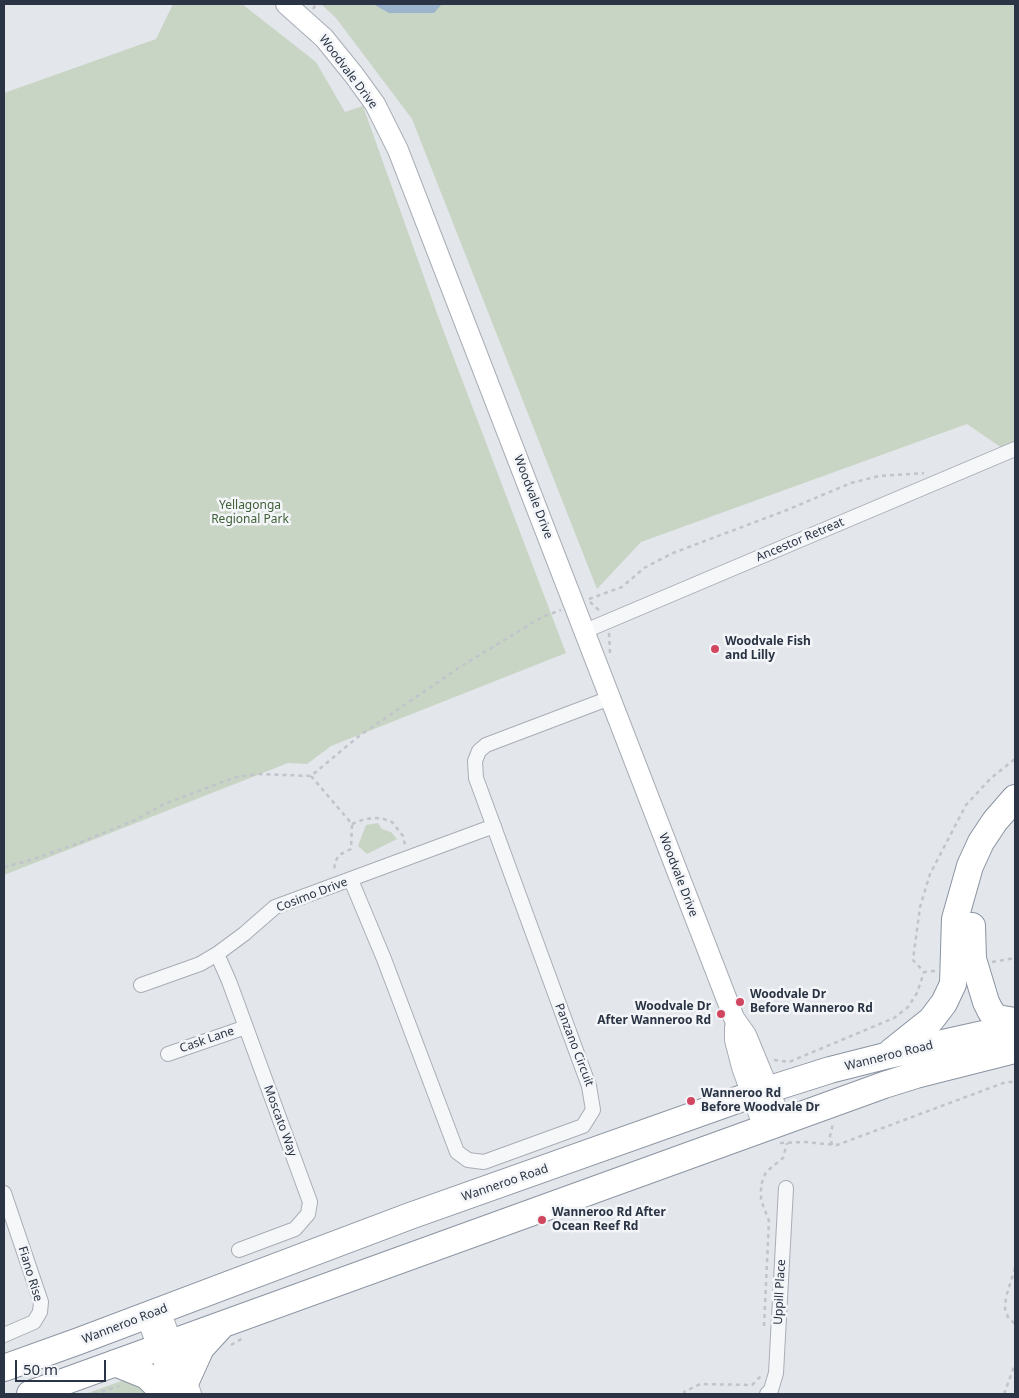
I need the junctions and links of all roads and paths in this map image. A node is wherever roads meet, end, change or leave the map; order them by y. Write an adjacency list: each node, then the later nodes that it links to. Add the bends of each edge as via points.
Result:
1 (286, 4): 4 (street, Woodvale Drive, via 324,38 354,75 374,104 398,150)
2 (1015, 449): 5 (street, Ancestor Retreat)
3 (931, 472): 5 (path, via 879,476 851,483 673,553 644,568 622,587 587,600 600,610)
4 (575, 604): 6 (street, Woodvale Drive); 10 (path, via 542,617 463,665 360,736)
5 (605, 622): 6 (street, Ancestor Retreat); 7 (path)
6 (585, 631): 8 (street, Woodvale Drive)
7 (610, 655)
8 (610, 698): 14 (street, Panzano Circuit, via 496,740 479,752 475,761 476,778); 30 (street, Woodvale Drive, via 734,1018 735,1040)
9 (1015, 759): 28 (path, via 991,778 966,805 930,874 920,907 913,960 924,972 908,1007 894,1018 789,1062)
10 (311, 776): 12 (path); 16 (path, via 236,777 207,786 80,842)
11 (1015, 798): 27 (highway, via 981,842 970,866 955,918 953,984 944,1003 931,1020)
12 (352, 824): 15 (path, via 381,818 392,822 403,836); 17 (path, via 351,849 339,855 335,862 334,872)
13 (1015, 824): 22 (highway, via 1000,842 982,878 974,902 971,943 976,976 991,1012 997,1018)
14 (494, 826): 17 (street, Cosimo Drive); 17 (street, Panzano Circuit, via 592,1093 593,1110 590,1118 578,1128 484,1162 468,1160 456,1152 384,959)
15 (406, 849)
16 (4, 867)
17 (346, 877): 18 (street, Cosimo Drive, via 274,907)
18 (216, 954): 21 (street, Cosimo Drive, via 200,964); 23 (street, Moscato Way)
19 (1015, 958): 20 (path)
20 (984, 964)
21 (141, 985)
22 (1015, 1022)
23 (246, 1027): 26 (street, Cask Lane); 35 (street, Moscato Way, via 310,1208 306,1218 295,1229)
24 (1015, 1027): 27 (highway, Wanneroo Road)
25 (1015, 1050): 31 (highway, via 916,1075)
26 (168, 1054)
27 (889, 1055): 30 (highway, Wanneroo Road)
28 (767, 1058)
29 (1015, 1082): 32 (path, via 1006,1082 837,1145)
30 (760, 1092): 31 (street, Woodvale Drive); 37 (highway, Wanneroo Road, via 410,1216)
31 (778, 1131): 38 (highway); 41 (path, via 783,1158 766,1172 761,1185 761,1200 769,1221)
32 (806, 1142)
33 (786, 1188): 50 (street, Uppill Place, via 776,1373)
34 (4, 1193): 40 (street, Fiano Rise, via 41,1302 34,1322)
35 (238, 1250)
36 (1015, 1268): 39 (path, via 1005,1309)
37 (153, 1313): 42 (street); 45 (highway, Wanneroo Road)
38 (224, 1323): 42 (highway); 47 (highway, via 201,1348)
39 (1015, 1324)
40 (4, 1335)
41 (764, 1335)
42 (165, 1344): 43 (highway); 47 (street)
43 (115, 1363): 47 (highway); 48 (highway)
44 (1015, 1364): 51 (path)
45 (4, 1368)
46 (762, 1374): 49 (path, via 752,1385 700,1384)
47 (180, 1391)
48 (30, 1394)
49 (685, 1394)
50 (767, 1394)
51 (1004, 1394)

